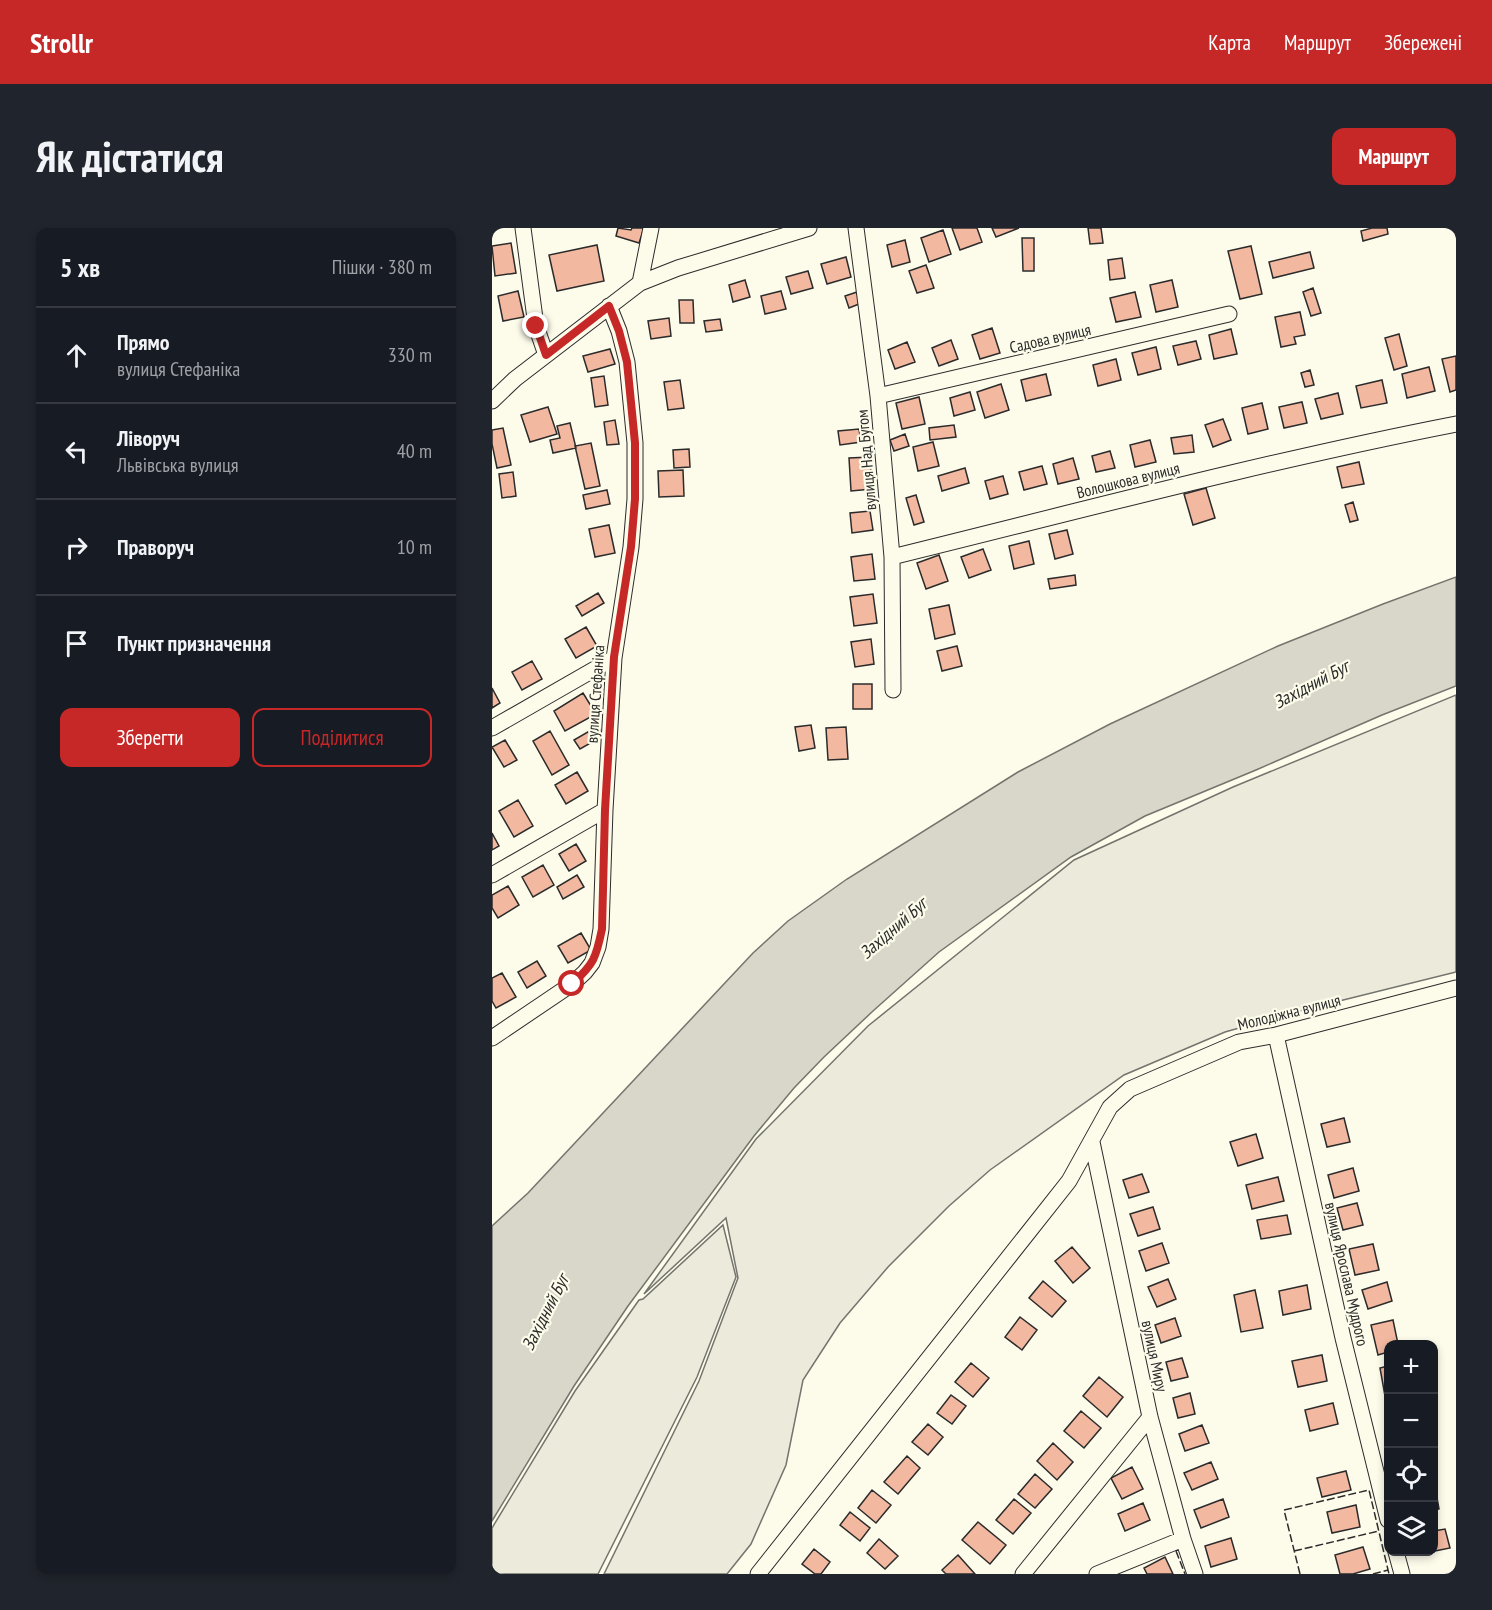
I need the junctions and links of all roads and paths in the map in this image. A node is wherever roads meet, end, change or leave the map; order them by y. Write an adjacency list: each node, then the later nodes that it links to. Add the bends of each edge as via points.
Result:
1 (523, 228): 8 (street, via 536,326)
2 (651, 228): 5 (street)
3 (809, 228): 5 (street)
4 (856, 228): 9 (street, вулиця Над Бугом)
5 (640, 283): 6 (street)
6 (609, 306): 8 (street); 13 (street, вулиця Стефаніка, via 627,362 635,443 631,547)
7 (1229, 314): 9 (street, Садова вулиця)
8 (546, 355): 10 (street)
9 (878, 396): 12 (street, вулиця Над Бугом)
10 (492, 401)
11 (1456, 424): 12 (street, Волошкова вулиця, via 1244,470)
12 (892, 557): 14 (street, вулиця Над Бугом)
13 (614, 657): 15 (street); 16 (street, вулиця Стефаніка)
14 (893, 690)
15 (492, 728)
16 (605, 810): 17 (street); 20 (street, вулиця Стефаніка, via 602,929 592,963 572,984)
17 (492, 875)
18 (1456, 988): 19 (street, Молодіжна вулиця)
19 (1276, 1035): 21 (street, Молодіжна вулиця, via 1239,1042 1130,1089 1110,1107); 23 (street, вулиця Ярослава Мудрого, via 1343,1338)
20 (492, 1038)
21 (1092, 1142): 22 (street, вулиця Миру); 26 (street, Молодіжна вулиця, via 1070,1181)
22 (1150, 1417): 24 (street, вулиця Миру); 27 (street)
23 (1384, 1502)
24 (1183, 1539): 28 (street); 29 (street, вулиця Миру)
25 (1397, 1556): 30 (street)
26 (765, 1571)
27 (1023, 1574)
28 (1097, 1574)
29 (1195, 1574)
30 (1402, 1574)

